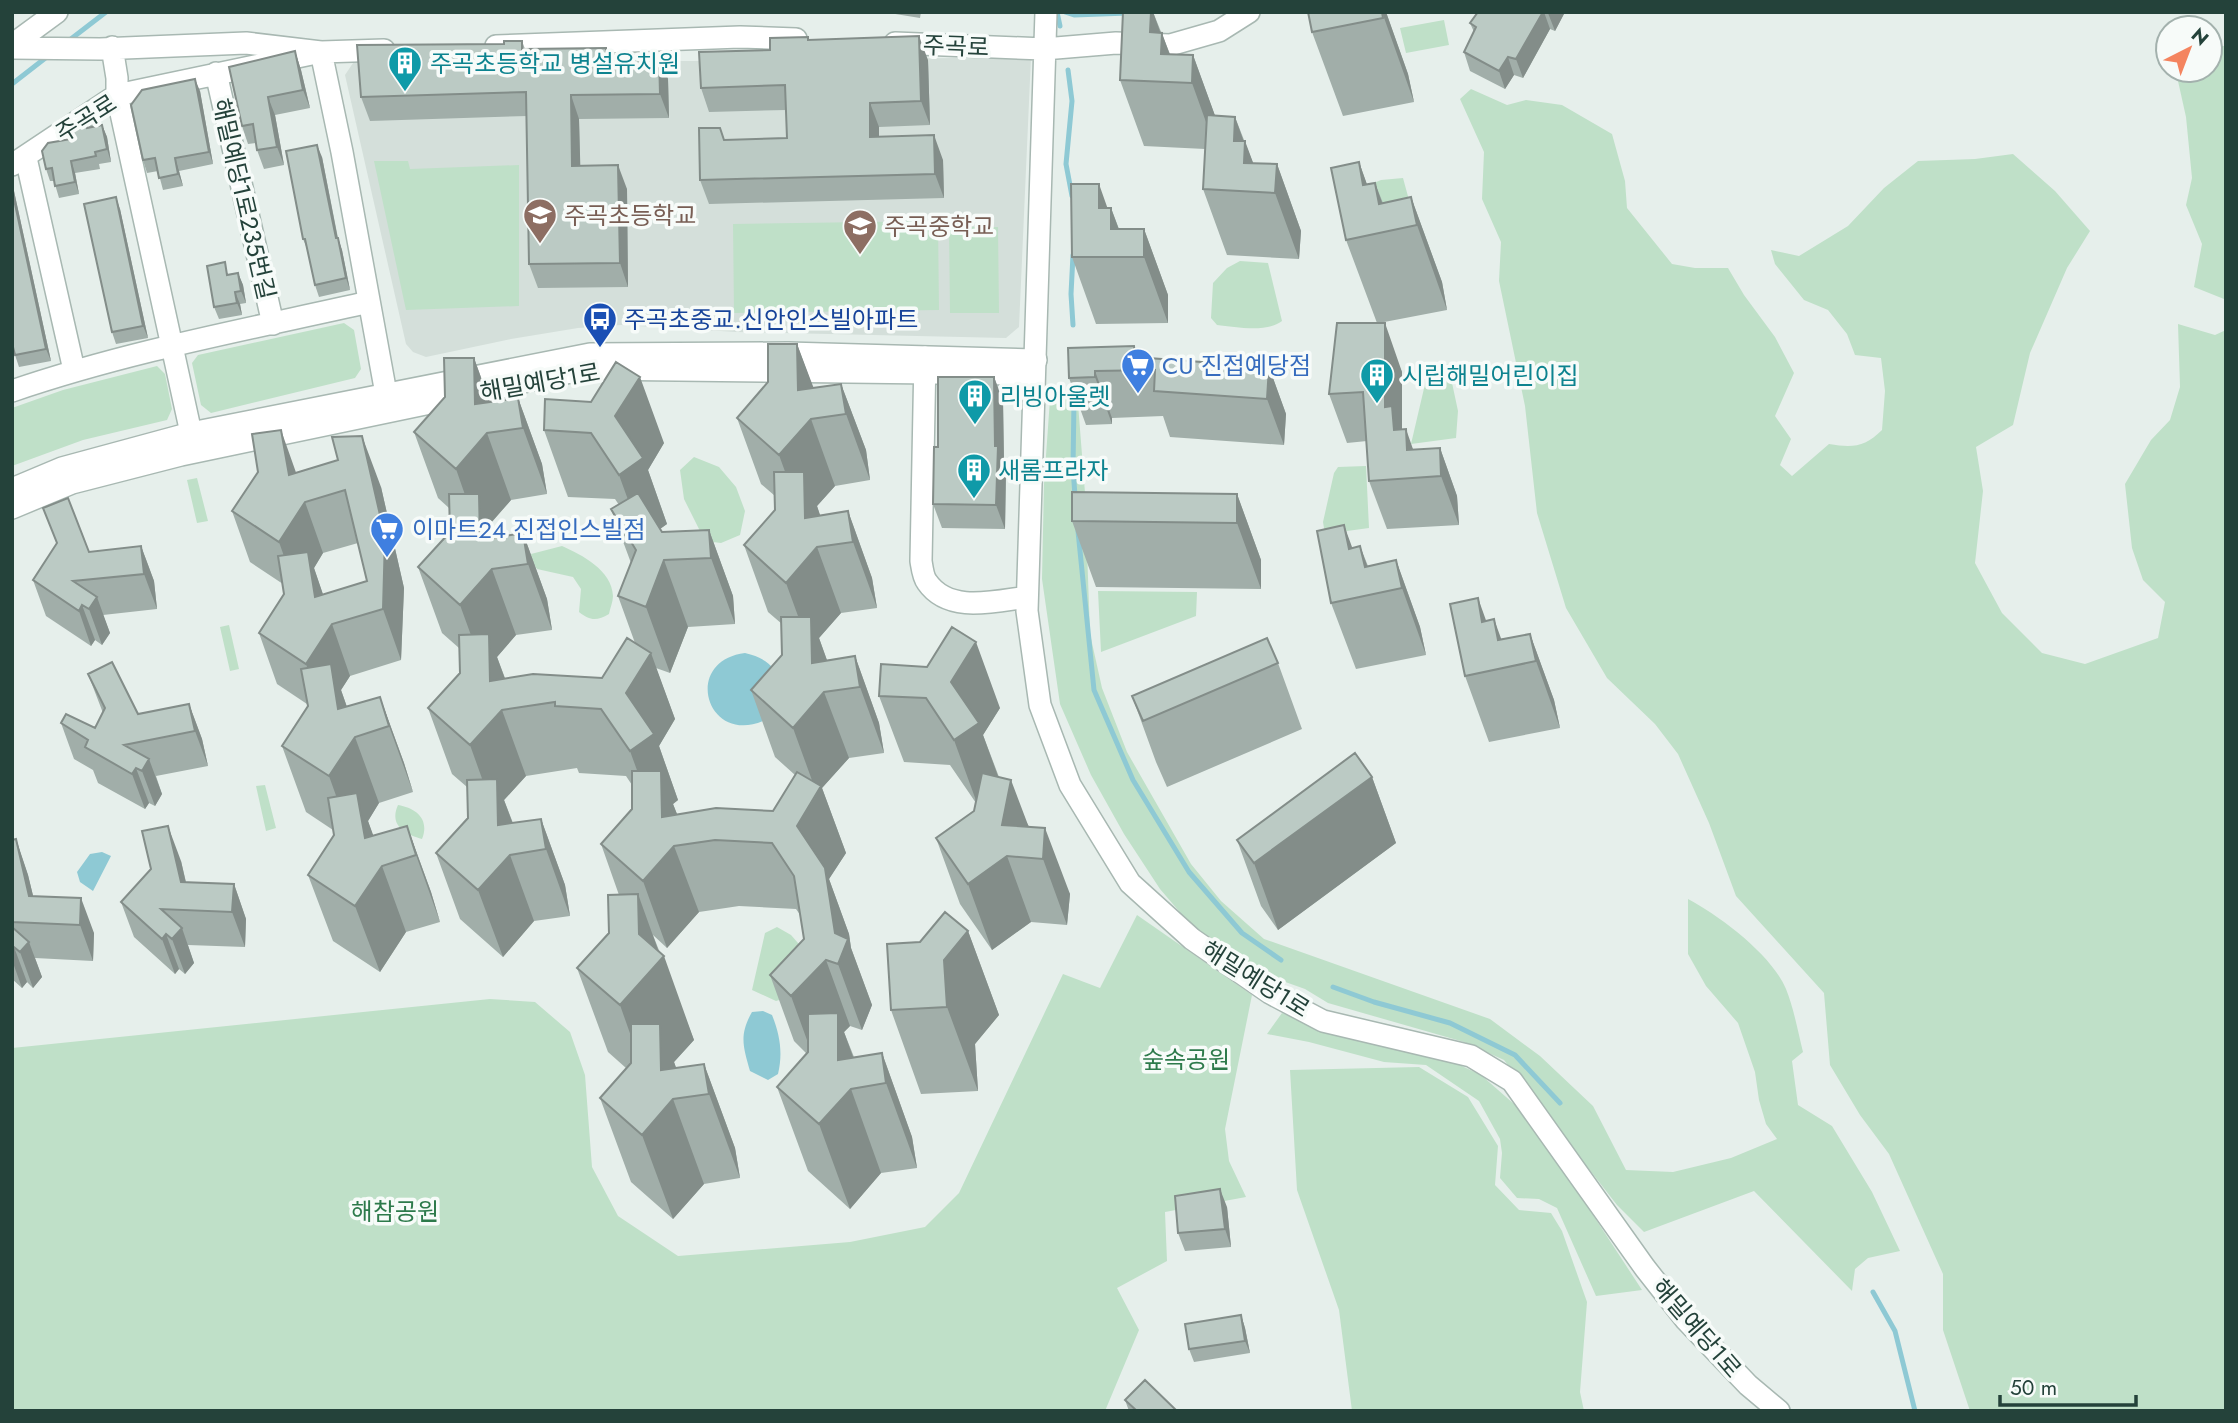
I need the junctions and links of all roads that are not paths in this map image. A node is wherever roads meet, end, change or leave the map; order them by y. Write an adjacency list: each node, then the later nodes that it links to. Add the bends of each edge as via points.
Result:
1 (57, 12): 6 (street)
2 (1249, 12): 10 (street, 주곡로, via 1219,31 1170,45 1116,43)
3 (1046, 16): 10 (street)
4 (823, 40): 7 (street, via 740,37)
5 (878, 43): 10 (street, 주곡로)
6 (16, 47): 8 (street)
7 (474, 47)
8 (106, 48): 11 (street, via 246,43); 13 (street, via 117,78)
9 (405, 49): 11 (street, 주곡로)
10 (1044, 49): 18 (street)
11 (321, 52): 12 (street, 주곡로); 15 (street)
12 (216, 73): 13 (street, 주곡로); 16 (street, 해밀예당1로235번길)
13 (117, 95): 14 (street, 주곡로); 17 (street)
14 (19, 161): 20 (street)
15 (369, 303): 16 (street, 해밀예당1로235번길); 22 (street)
16 (272, 324): 17 (street, 해밀예당1로235번길)
17 (172, 345): 20 (street, 해밀예당1로235번길); 23 (street)
18 (1036, 360): 19 (street, 해밀예당1로, via 1020,374); 26 (street, 해밀예당1로)
19 (925, 364): 22 (street, 해밀예당1로, via 591,369); 26 (street, via 921,561 926,582 947,599 971,603)
20 (74, 370): 21 (street, 해밀예당1로235번길)
21 (12, 391)
22 (387, 402): 23 (street, 해밀예당1로); 25 (street, 해밀예당1로, via 72,483)
23 (191, 433): 24 (street, 해밀예당1로, via 62,468)
24 (12, 489)
25 (12, 508)
26 (1027, 597): 27 (street, 해밀예당1로, via 1040,705 1070,785 1130,883 1192,939 1270,993 1323,1020 1471,1056 1512,1081 1686,1320)
27 (1779, 1411)

